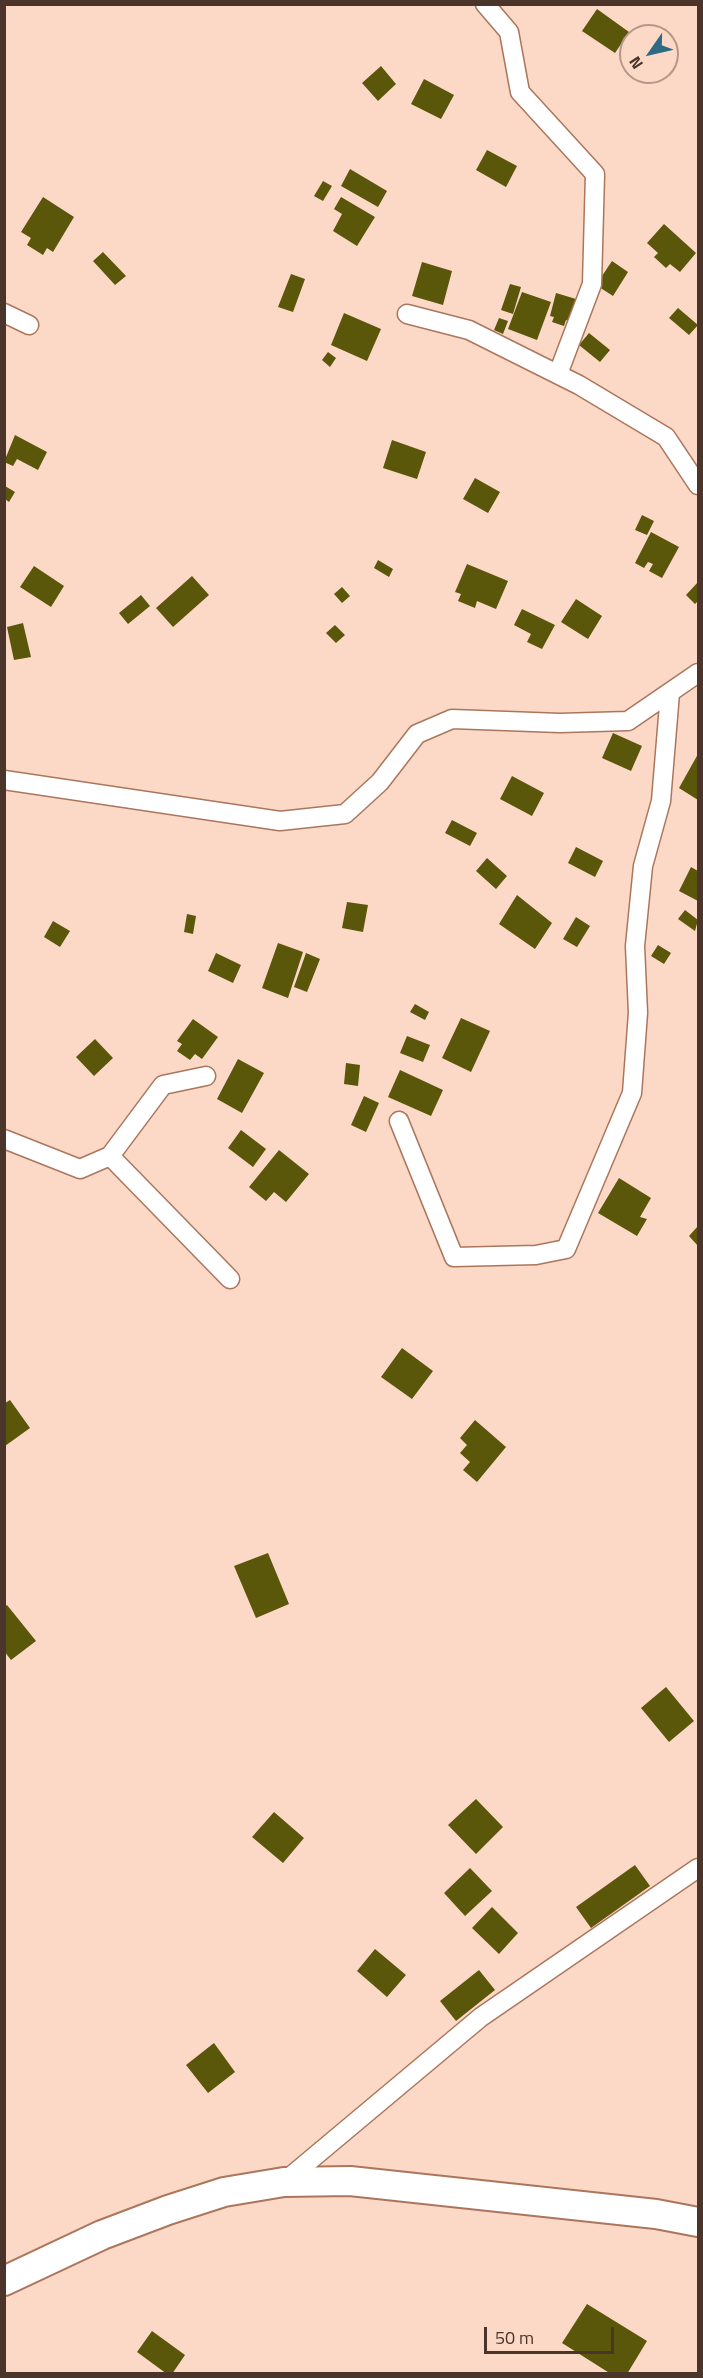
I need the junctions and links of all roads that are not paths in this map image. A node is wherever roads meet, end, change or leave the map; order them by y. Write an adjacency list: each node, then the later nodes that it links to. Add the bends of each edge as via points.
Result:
1 (485, 4): 5 (street, via 510,32 520,92 595,174 592,284)
2 (4, 313): 4 (street)
3 (407, 314): 5 (street, via 470,330)
4 (29, 325)
5 (558, 374): 6 (street, via 666,437)
6 (699, 485)
7 (699, 673): 8 (street)
8 (670, 693): 9 (street, via 628,721 452,719 417,734 380,782 345,814 280,821); 11 (street, via 662,801 643,867 635,946 638,1013 632,1093 566,1249 536,1255 454,1257)
9 (4, 780)
10 (206, 1076): 13 (street, via 164,1085)
11 (399, 1121)
12 (4, 1139): 13 (street, via 80,1169)
13 (110, 1156): 14 (street)
14 (230, 1279)
15 (699, 1868): 16 (street, via 481,2017)
16 (284, 2182): 17 (main road, via 350,2181); 18 (main road, via 224,2192 168,2210 102,2235)
17 (699, 2222)
18 (4, 2281)

